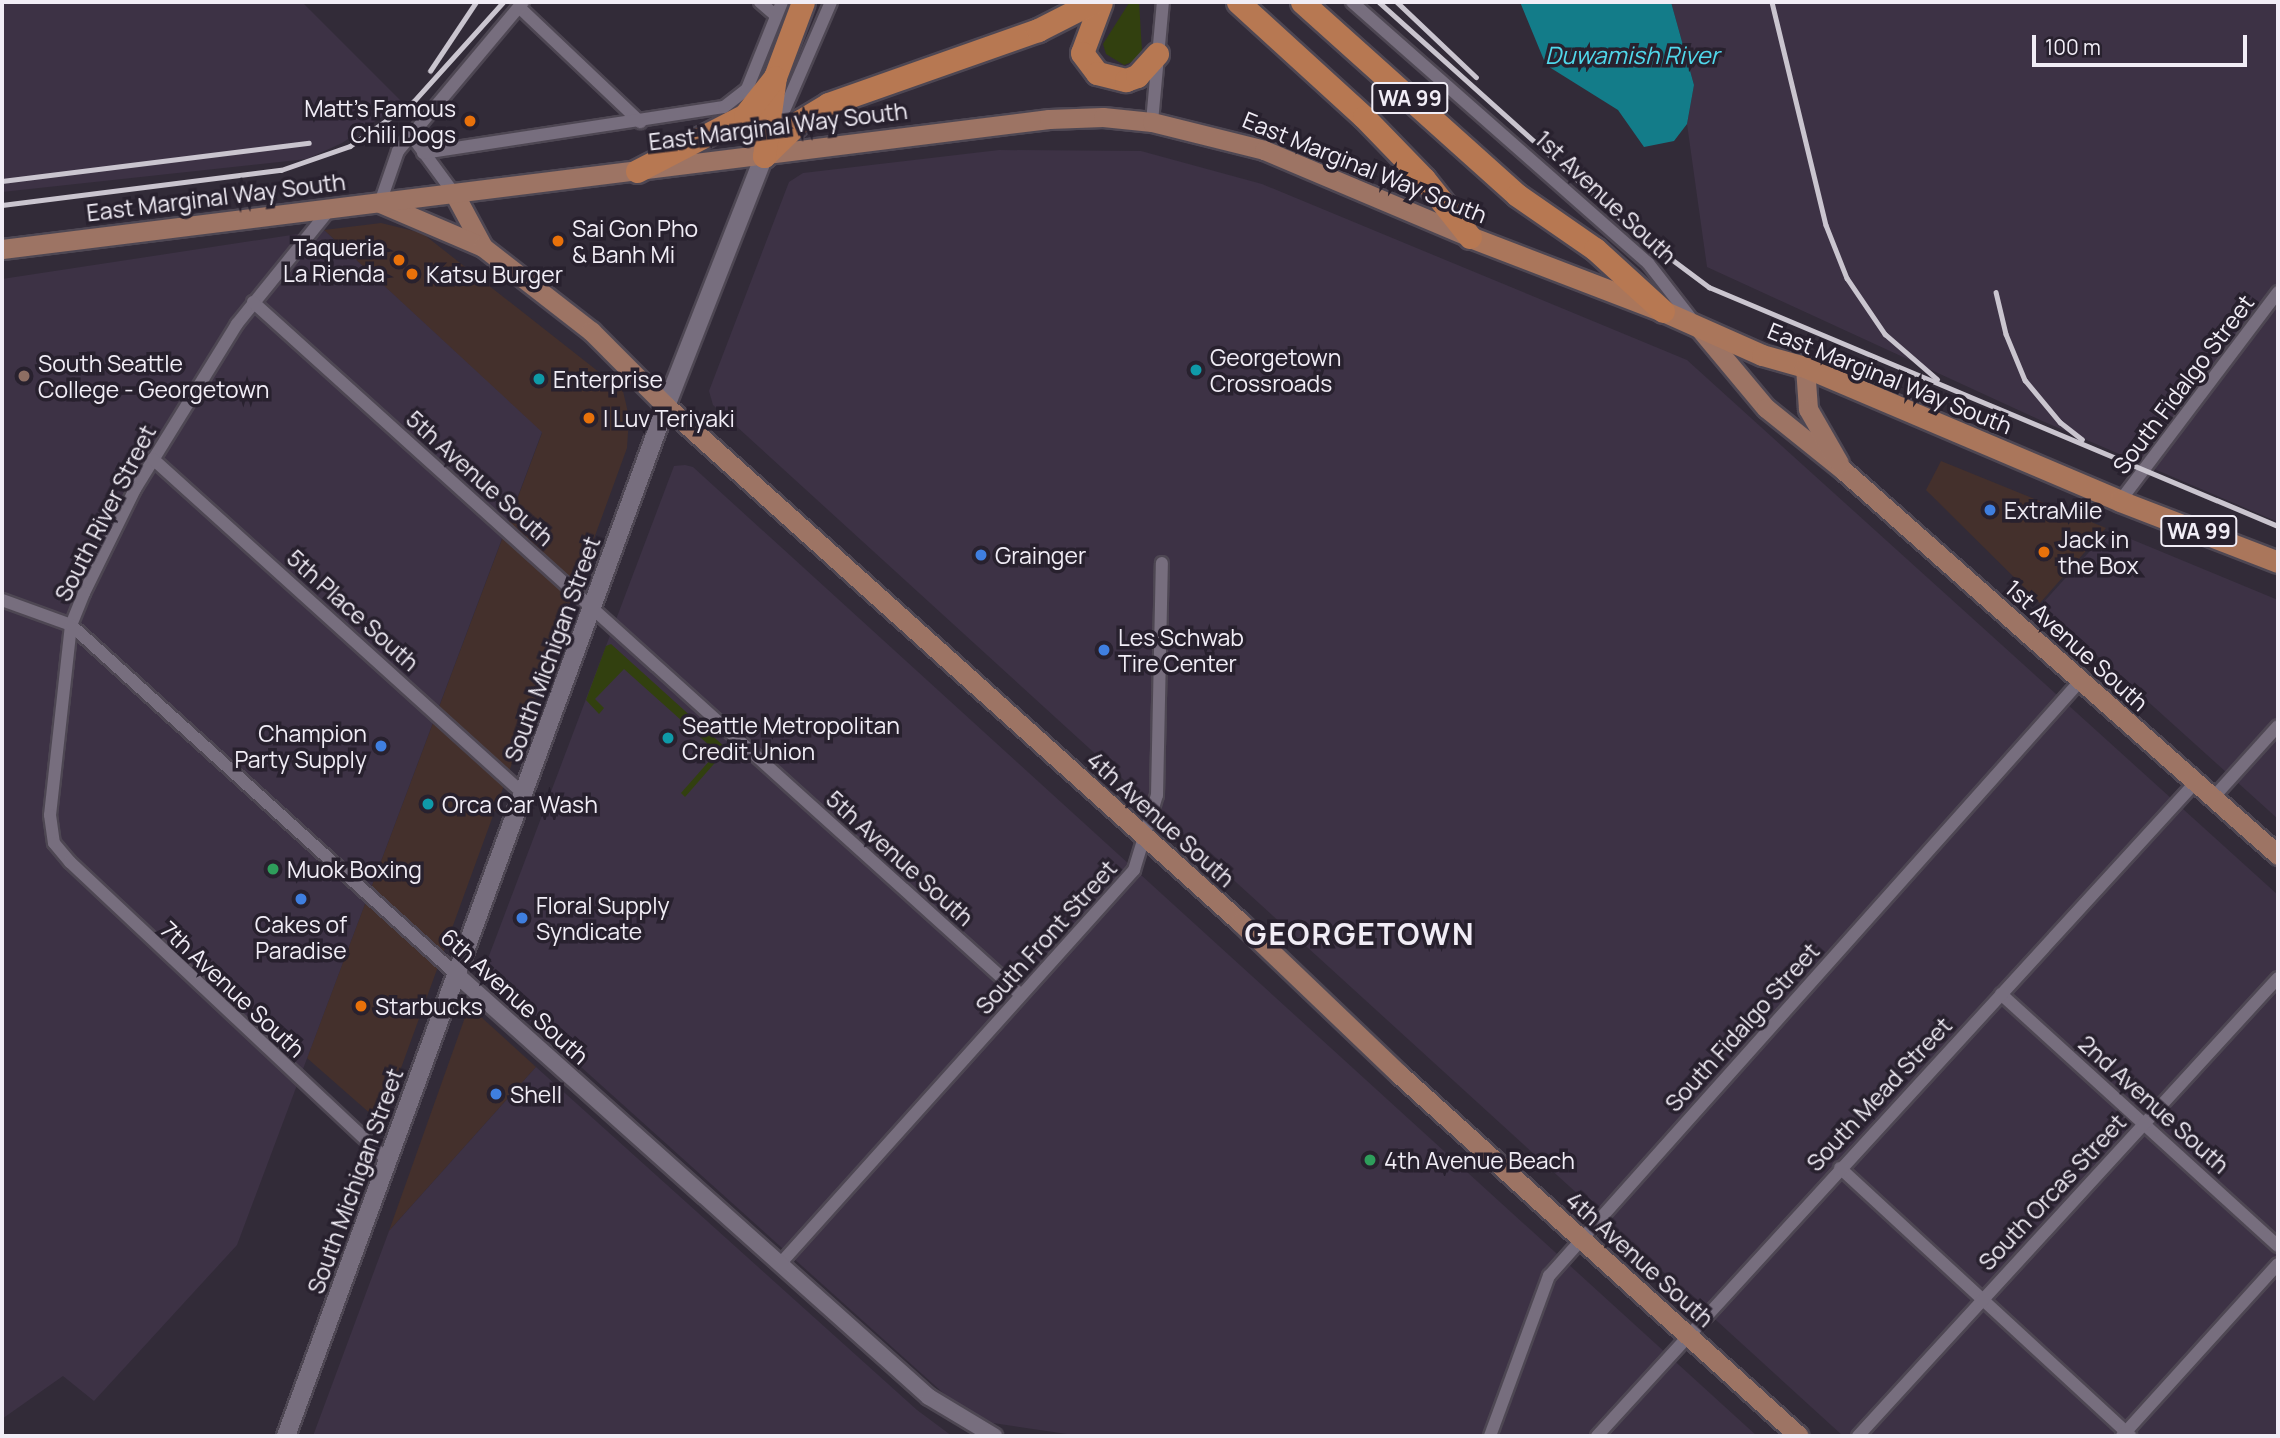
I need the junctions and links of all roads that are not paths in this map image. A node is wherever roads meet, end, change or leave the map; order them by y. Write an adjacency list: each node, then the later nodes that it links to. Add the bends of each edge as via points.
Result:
1 (760, 2): 12 (street)
2 (782, 2): 12 (street)
3 (803, 2): 14 (highway)
4 (831, 2): 19 (street, South Michigan Street, via 799,85)
5 (1093, 2): 19 (highway, via 1038,30 828,104 800,121)
6 (1101, 2): 13 (highway, via 1082,53 1097,73 1126,80 1137,76)
7 (1163, 2): 13 (street)
8 (1238, 2): 24 (highway, WA 99, via 1364,117 1424,179)
9 (1302, 2): 29 (highway, WA 99, via 1517,195 1595,249)
10 (1352, 2): 30 (street, 1st Avenue South, via 1648,263)
11 (522, 5): 15 (street); 17 (street)
12 (776, 16): 15 (street, East Marginal Way South, via 756,73 735,100 706,112)
13 (1157, 54): 16 (street)
14 (775, 77): 19 (highway); 20 (highway, via 745,115)
15 (640, 122): 18 (street, East Marginal Way South)
16 (1152, 122): 19 (main road, East Marginal Way South, via 1103,117 1049,119); 24 (main road, East Marginal Way South, via 1264,150)
17 (411, 135): 18 (street, 4th Avenue South); 22 (street, via 391,163)
18 (423, 153): 21 (street, 4th Avenue South)
19 (764, 156): 20 (main road, East Marginal Way South); 32 (main road, South Michigan Street)
20 (637, 170): 21 (main road, East Marginal Way South)
21 (455, 195): 22 (main road, East Marginal Way South); 25 (main road, 4th Avenue South)
22 (380, 203): 23 (main road, East Marginal Way South); 25 (main road, 4th Avenue South)
23 (330, 209): 26 (main road, East Marginal Way South); 28 (street, South River Street)
24 (1470, 237): 29 (highway, East Marginal Way South / WA 99)
25 (483, 247): 32 (main road, 4th Avenue South, via 592,331)
26 (2, 249)
27 (2278, 292): 35 (street, South Fidalgo Street)
28 (253, 302): 33 (street, South River Street); 39 (street, 5th Avenue South)
29 (1663, 311): 30 (highway, East Marginal Way South / WA 99)
30 (1699, 328): 31 (highway, East Marginal Way South / WA 99); 34 (main road, 1st Avenue South, via 1766,408)
31 (1805, 368): 34 (main road, 1st Avenue South, via 1808,410); 35 (highway, East Marginal Way South / WA 99)
32 (667, 406): 39 (main road, South Michigan Street); 46 (main road, 4th Avenue South)
33 (153, 459): 40 (street, South River Street); 44 (street, 5th Place South)
34 (1843, 470): 41 (main road, 1st Avenue South)
35 (2120, 501): 36 (highway, East Marginal Way South / WA 99)
36 (2278, 562)
37 (1162, 563): 46 (street, South Front Street, via 1158,781)
38 (2, 600): 40 (street, 6th Avenue South)
39 (593, 607): 44 (main road, South Michigan Street); 52 (street, 5th Avenue South)
40 (71, 625): 47 (street, South River Street, via 50,815); 49 (street, 6th Avenue South)
41 (2081, 680): 43 (main road, 1st Avenue South); 56 (street, South Fidalgo Street)
42 (2278, 726): 45 (street)
43 (2195, 783): 45 (main road, 1st Avenue South); 51 (street, South Mead Street)
44 (524, 794): 49 (main road, South Michigan Street)
45 (2212, 799): 48 (main road, 1st Avenue South)
46 (1146, 839): 52 (street, South Front Street, via 1134,870); 56 (main road, 4th Avenue South)
47 (54, 843): 54 (street, 7th Avenue South, via 114,908)
48 (2278, 855)
49 (457, 975): 54 (main road, South Michigan Street); 58 (street, 6th Avenue South)
50 (2278, 978): 53 (street, South Orcas Street)
51 (2001, 994): 53 (street, 2nd Avenue South); 55 (street, South Mead Street)
52 (1021, 995): 58 (street, South Front Street)
53 (2143, 1123): 57 (street, 2nd Avenue South); 60 (street, South Orcas Street)
54 (388, 1161): 63 (main road, South Michigan Street)
55 (1840, 1168): 60 (street); 61 (street, South Mead Street)
56 (1580, 1238): 61 (main road, 4th Avenue South); 65 (street, South Fidalgo Street, via 1549,1276)
57 (2278, 1246)
58 (780, 1264): 64 (street, 6th Avenue South, via 947,1412)
59 (2278, 1264): 62 (street)
60 (1980, 1300): 62 (street); 68 (street, South Orcas Street)
61 (1689, 1336): 66 (street, South Mead Street); 67 (main road, 4th Avenue South)
62 (2126, 1435)
63 (286, 1436)
64 (994, 1436)
65 (1490, 1436)
66 (1597, 1436)
67 (1799, 1436)
68 (1858, 1436)

